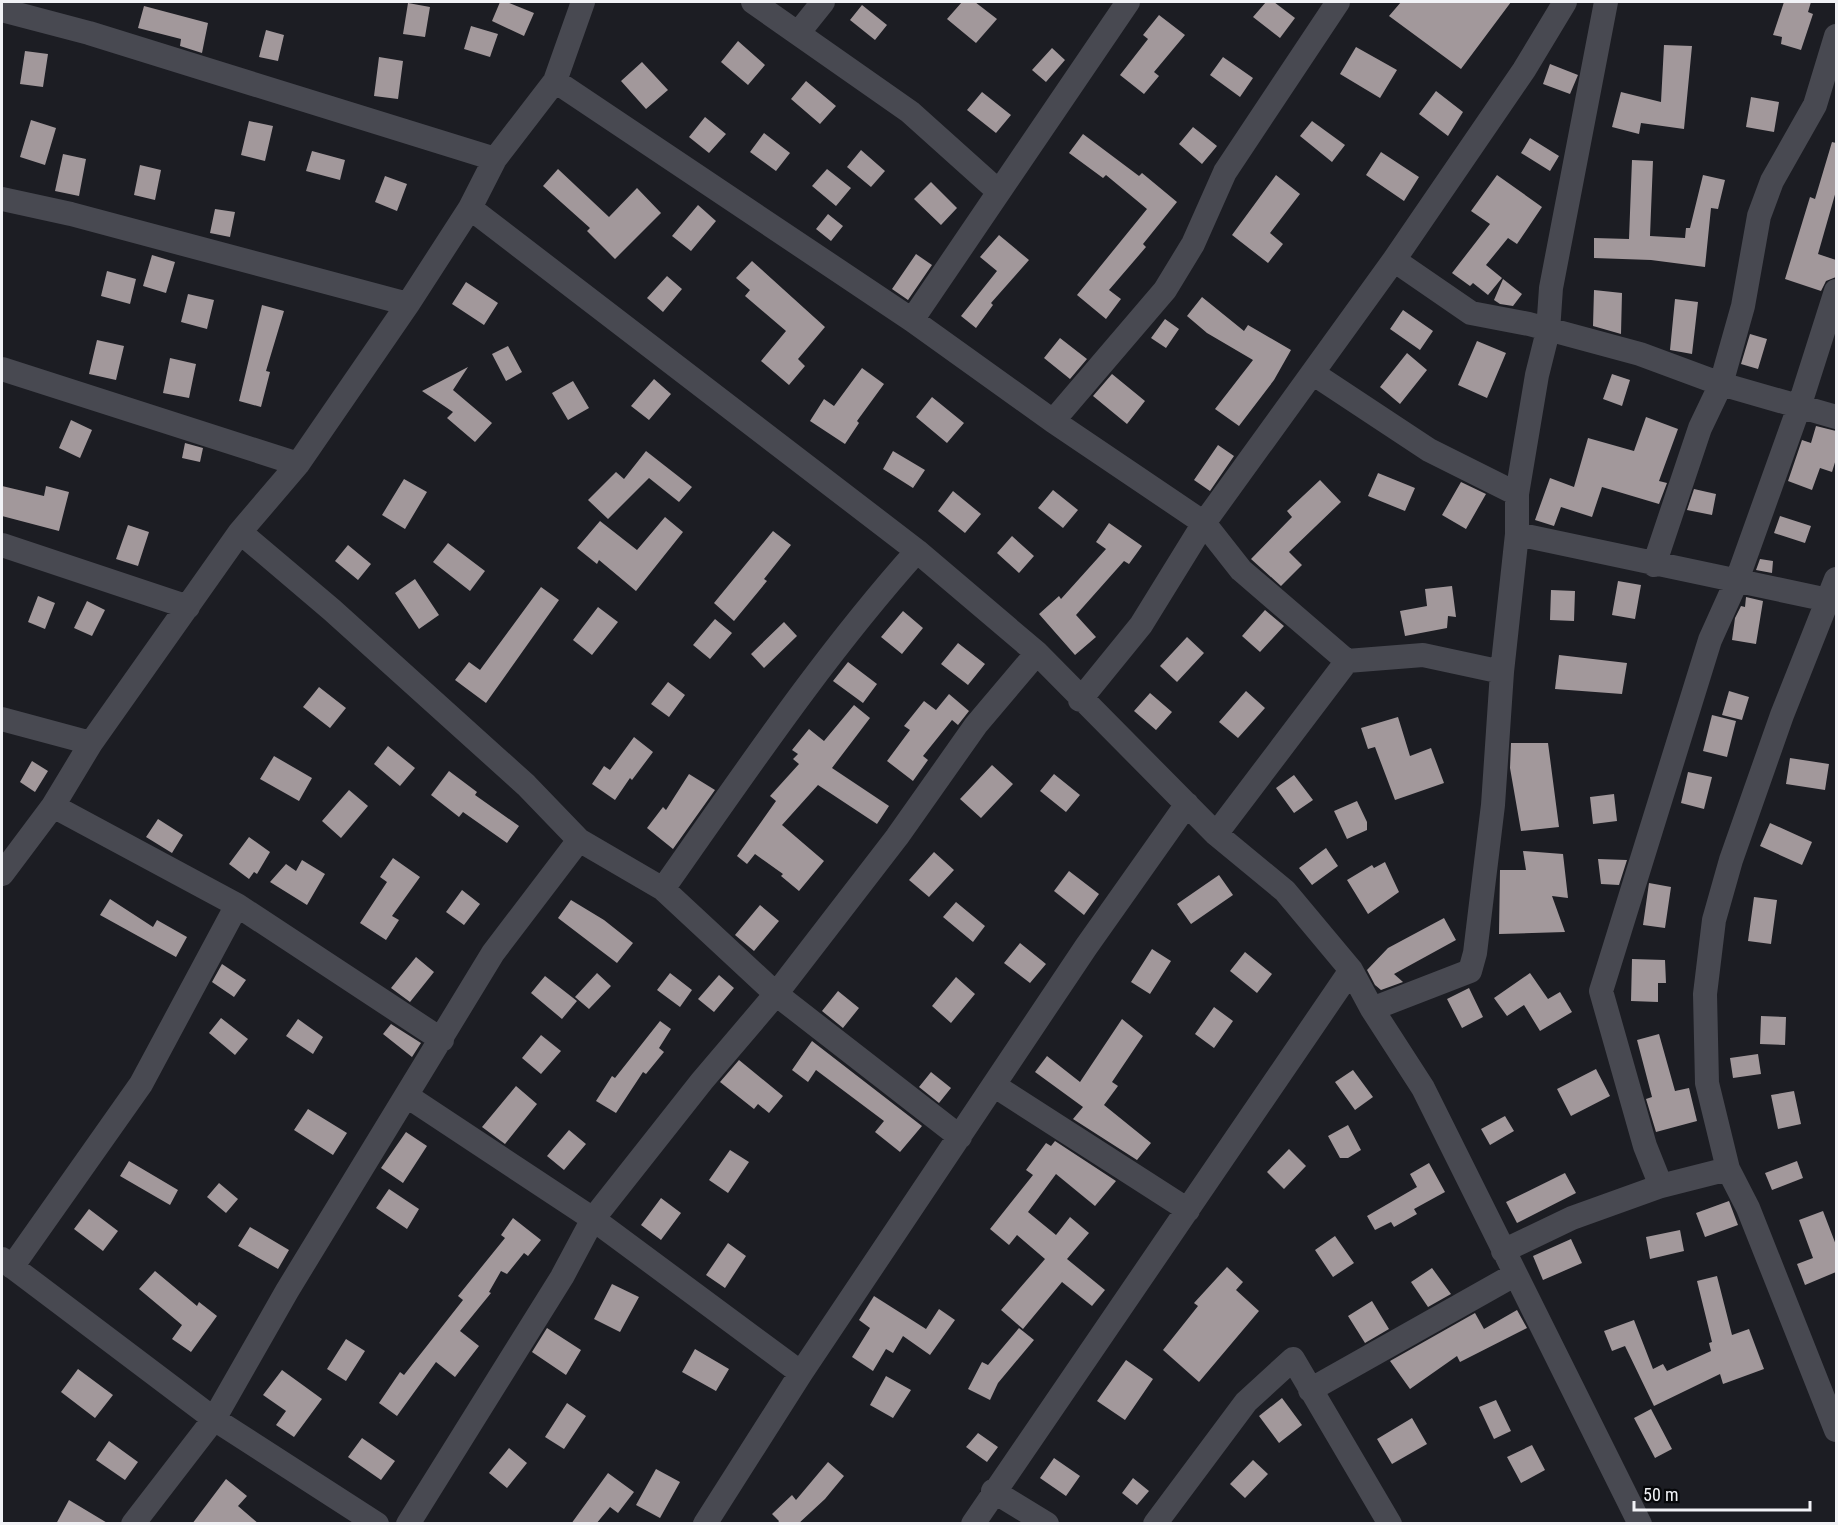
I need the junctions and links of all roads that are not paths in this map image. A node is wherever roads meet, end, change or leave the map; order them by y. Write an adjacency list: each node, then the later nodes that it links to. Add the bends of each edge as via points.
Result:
1 (581, 2): 11 (street)
2 (753, 2): 9 (street)
3 (823, 2): 9 (street)
4 (1128, 2): 13 (street)
5 (1338, 2): 26 (street, via 1225,172 1193,244 1165,290)
6 (1565, 2): 16 (street, via 1524,70)
7 (1606, 2): 20 (street, via 1551,288)
8 (2, 10): 12 (street, via 89,33)
9 (799, 32): 13 (street, via 910,112)
10 (1836, 36): 23 (street, via 1815,105 1772,181 1759,216 1743,306)
11 (555, 81): 12 (street); 19 (street)
12 (495, 159): 15 (street)
13 (998, 190): 19 (street)
14 (2, 199): 18 (street)
15 (470, 208): 18 (street); 33 (street)
16 (1394, 260): 20 (street, via 1471,313); 22 (street)
17 (1836, 291): 24 (street)
18 (408, 304): 27 (street)
19 (912, 320): 26 (street)
20 (1548, 331): 23 (street, via 1640,354); 28 (street)
21 (2, 369): 27 (street)
22 (1314, 374): 28 (street, via 1429,450); 29 (street)
23 (1721, 384): 24 (street); 34 (street, via 1700,428)
24 (1799, 406): 25 (street); 35 (street)
25 (1836, 417)
26 (1053, 421): 29 (street)
27 (298, 464): 30 (street)
28 (1517, 494): 31 (street)
29 (1204, 523): 39 (street, via 1241,570); 41 (street, via 1141,626)
30 (240, 532): 37 (street); 47 (street, via 491,753)
31 (1517, 534): 34 (street); 40 (street)
32 (2, 545): 37 (street)
33 (917, 551): 38 (street); 49 (street, via 874,598 769,737)
34 (1654, 565): 35 (street)
35 (1737, 580): 36 (street); 59 (street, via 1710,640 1601,991 1645,1146)
36 (1832, 589): 58 (street, via 1782,715 1714,920 1705,994 1707,1083)
37 (188, 607): 43 (street)
38 (1037, 653): 41 (street); 52 (street, via 976,725 897,837)
39 (1347, 661): 40 (street, via 1423,655); 46 (street)
40 (1502, 672): 53 (street, via 1493,805 1470,971)
41 (1080, 700): 44 (street)
42 (2, 718): 43 (street)
43 (91, 743): 45 (street)
44 (1187, 804): 46 (street); 55 (street)
45 (53, 806): 48 (street); 50 (street)
46 (1216, 834): 51 (street, via 1285,891)
47 (579, 840): 49 (street); 54 (street, via 493,953)
48 (2, 874)
49 (663, 889): 52 (street)
50 (237, 905): 54 (street); 63 (street, via 141,1084)
51 (1351, 970): 53 (street); 60 (street)
52 (776, 994): 57 (street); 61 (street)
53 (1372, 1009): 62 (street, via 1423,1088)
54 (442, 1040): 56 (street)
55 (994, 1086): 57 (street); 60 (street)
56 (407, 1096): 61 (street); 67 (street)
57 (960, 1137): 65 (street)
58 (1728, 1169): 59 (street); 68 (street, via 1748,1208)
59 (1661, 1186): 62 (street, via 1572,1218)
60 (1188, 1210): 69 (street)
61 (593, 1220): 65 (street); 72 (street, via 562,1277)
62 (1503, 1251): 64 (street)
63 (7, 1263): 67 (street)
64 (1514, 1275): 66 (street); 78 (street)
65 (801, 1373): 73 (street)
66 (1310, 1390): 76 (street, via 1293,1359 1246,1402); 77 (street)
67 (214, 1419): 70 (street); 71 (street)
68 (1836, 1430)
69 (993, 1491): 74 (street); 75 (street)
70 (133, 1524)
71 (377, 1524)
72 (408, 1524)
73 (705, 1524)
74 (973, 1524)
75 (1047, 1524)
76 (1155, 1524)
77 (1390, 1524)
78 (1640, 1524)

